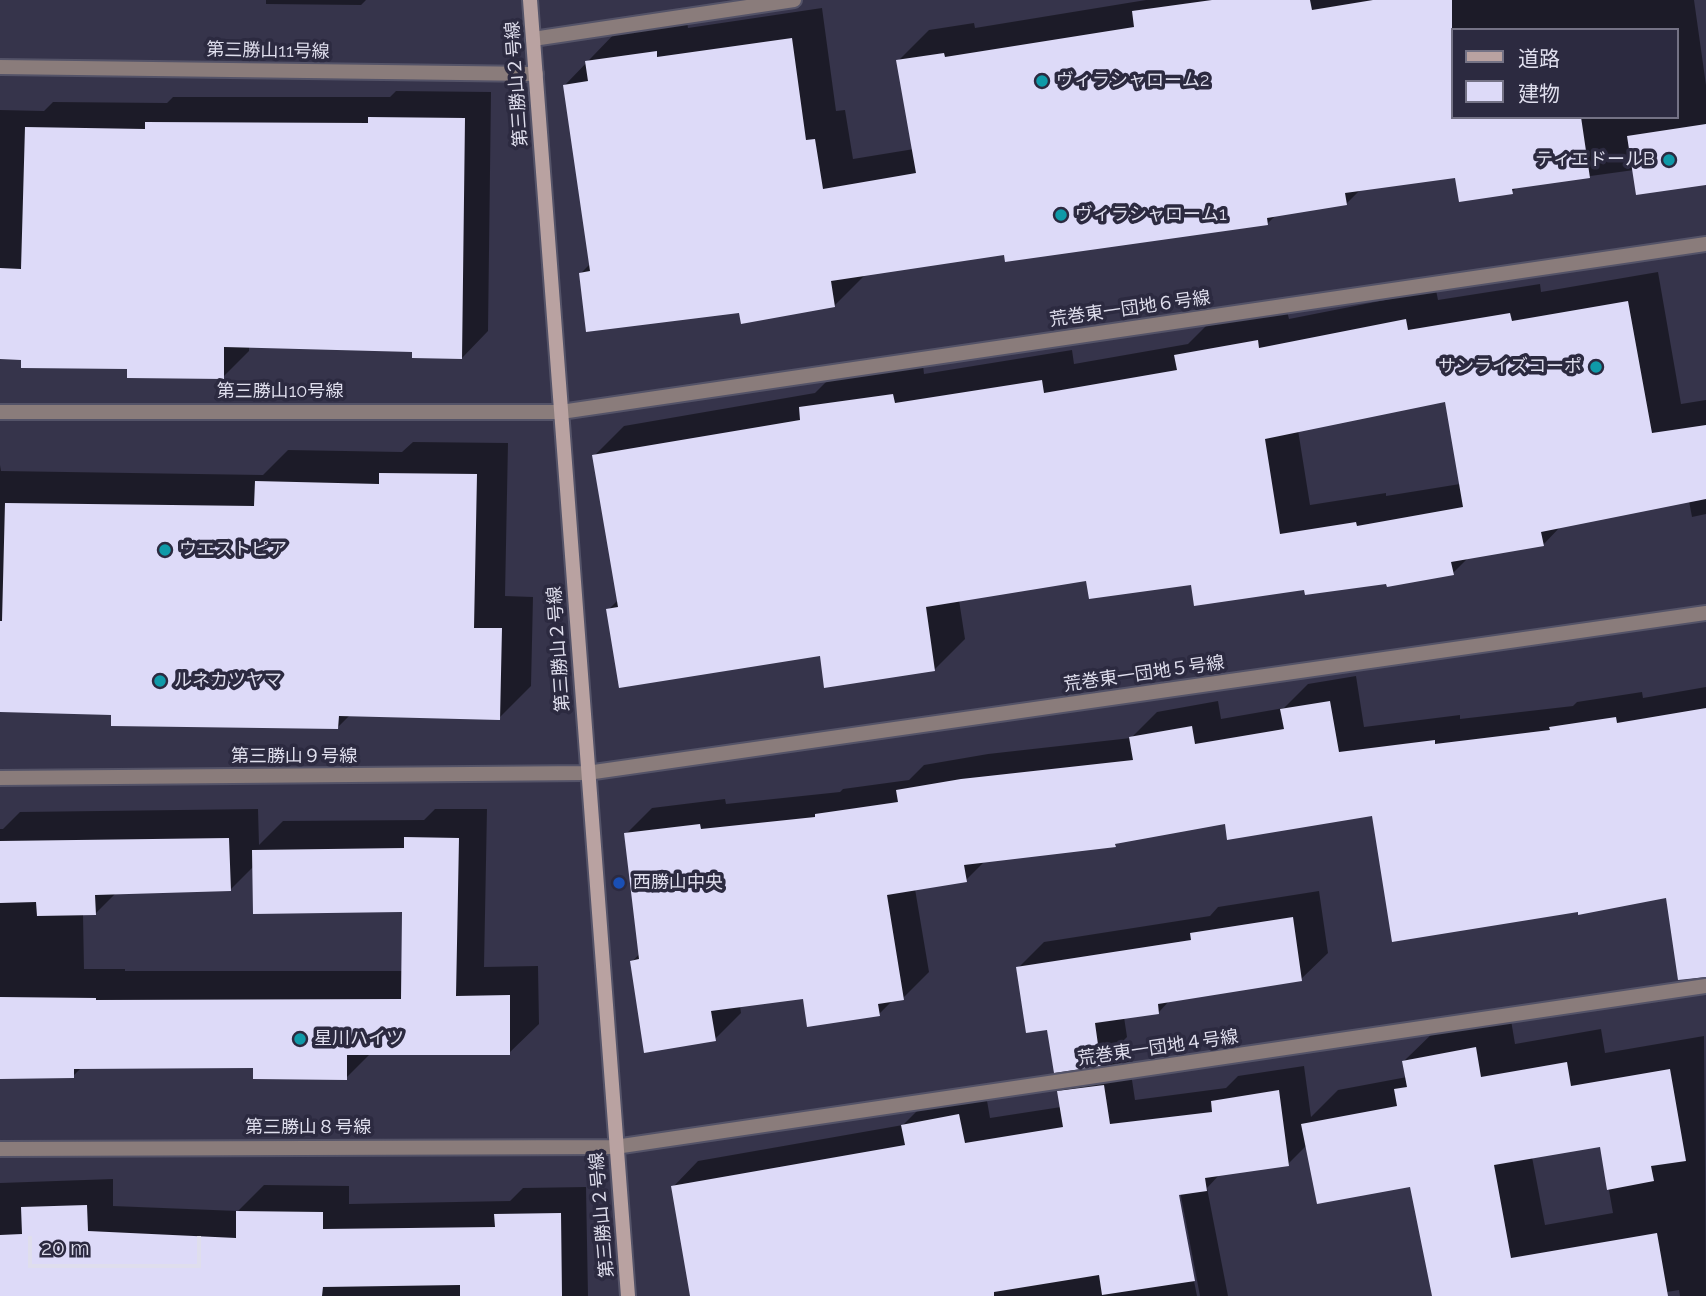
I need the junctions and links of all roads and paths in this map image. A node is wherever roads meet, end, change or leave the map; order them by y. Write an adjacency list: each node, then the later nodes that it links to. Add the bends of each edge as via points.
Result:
1 (530, 0): 3 (street, 第三勝山２号線)
2 (793, 0): 3 (street)
3 (533, 39): 5 (street, 第三勝山２号線)
4 (0, 67): 5 (street, 第三勝山11号線)
5 (536, 74): 8 (street, 第三勝山２号線)
6 (1706, 244): 8 (street, 荒巻東一団地６号線)
7 (0, 412): 8 (street, 第三勝山10号線)
8 (561, 412): 10 (street, 第三勝山２号線)
9 (1706, 613): 10 (street, 荒巻東一団地５号線)
10 (587, 773): 11 (street, 第三勝山９号線); 13 (street, 第三勝山２号線)
11 (0, 778)
12 (1706, 986): 13 (street, 荒巻東一団地４号線)
13 (615, 1147): 14 (street, 第三勝山８号線); 15 (street, 第三勝山２号線)
14 (0, 1149)
15 (628, 1296)

